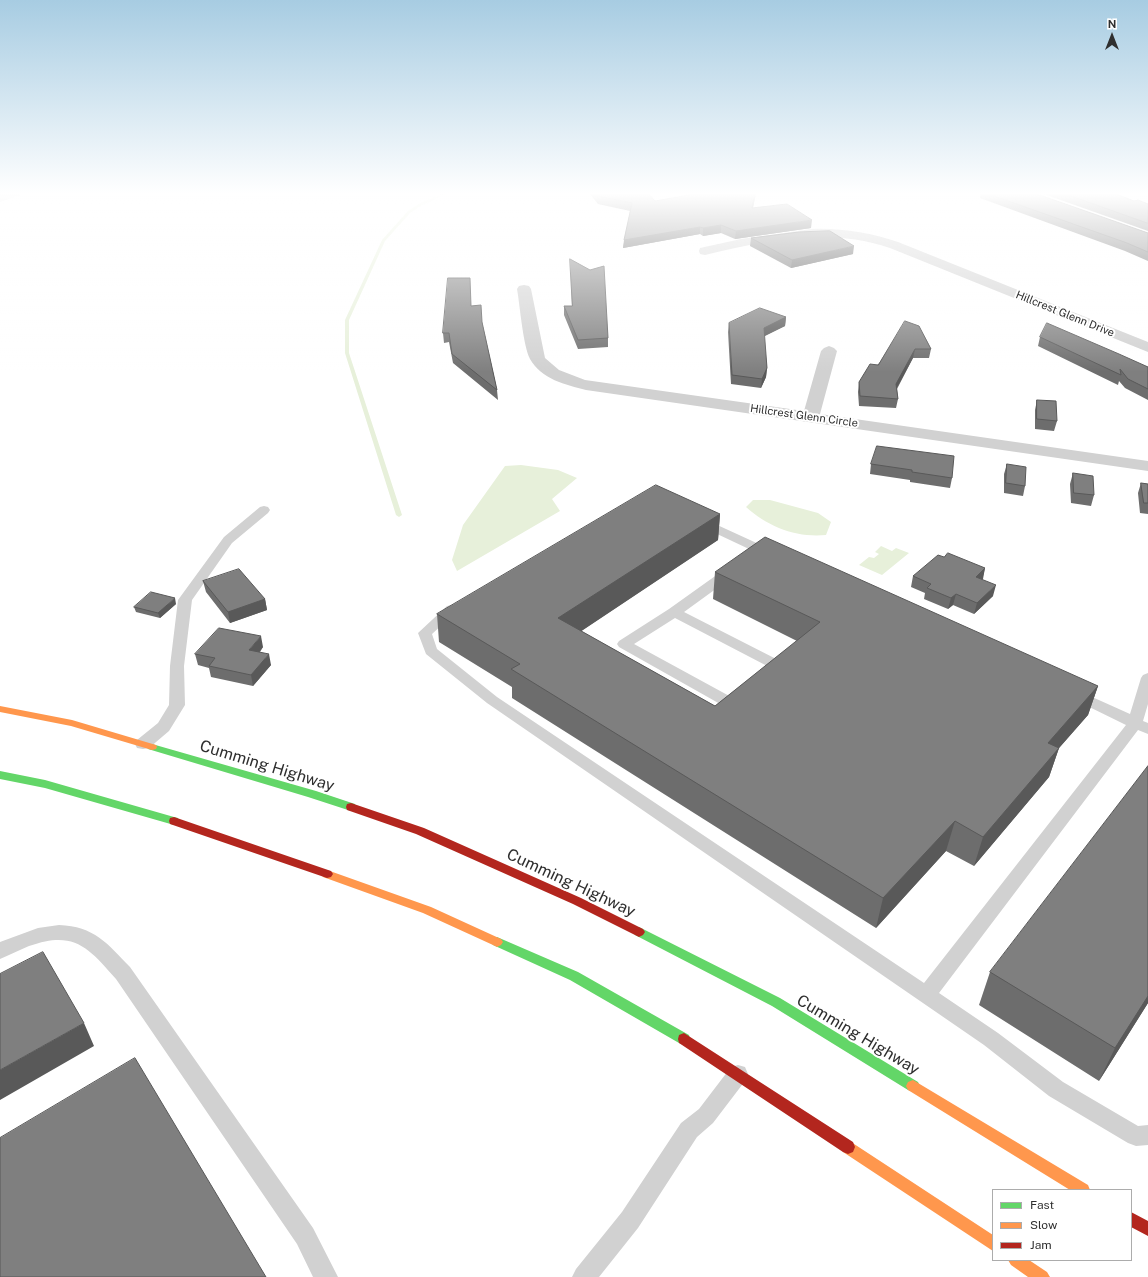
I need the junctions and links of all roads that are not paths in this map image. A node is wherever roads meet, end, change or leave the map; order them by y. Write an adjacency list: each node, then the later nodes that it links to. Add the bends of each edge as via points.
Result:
1 (913, 253): 3 (street, Hillcrest Glenn Drive)
2 (524, 289): 5 (street, Hillcrest Glenn Circle, via 537,358 547,369 563,379 586,385)
3 (1148, 347)
4 (829, 351): 5 (street)
5 (811, 417): 6 (street, Hillcrest Glenn Circle)
6 (1148, 466)
7 (264, 510): 19 (lane, via 228,540 185,600 177,666 177,705 164,727)
8 (688, 515): 9 (lane)
9 (761, 549): 10 (lane); 12 (lane)
10 (782, 559)
11 (464, 600): 22 (lane, via 425,633 431,651 492,700)
12 (674, 612): 14 (lane, via 781,667); 16 (lane, via 624,644 734,705)
13 (1148, 678): 18 (lane)
14 (763, 681)
15 (1061, 688): 18 (lane)
16 (752, 691)
17 (0, 709): 19 (highway, Cumming Highway, via 72,723)
18 (1141, 726): 22 (lane)
19 (143, 744): 25 (highway, Cumming Highway, via 312,794 420,831 577,901 776,1002)
20 (0, 775): 23 (highway, via 45,784 187,825 427,910 574,976 698,1047)
21 (0, 951): 30 (lane, via 32,937 63,933 80,935 100,948 123,973 304,1236)
22 (926, 995): 24 (lane, via 991,1039 1056,1089 1136,1136)
23 (738, 1074): 28 (highway); 31 (lane, via 706,1116 690,1130 630,1220)
24 (1148, 1135)
25 (1082, 1189)
26 (1132, 1220): 27 (highway)
27 (1147, 1229)
28 (992, 1243)
29 (1018, 1261): 32 (highway)
30 (326, 1277)
31 (584, 1277)
32 (1042, 1277)

